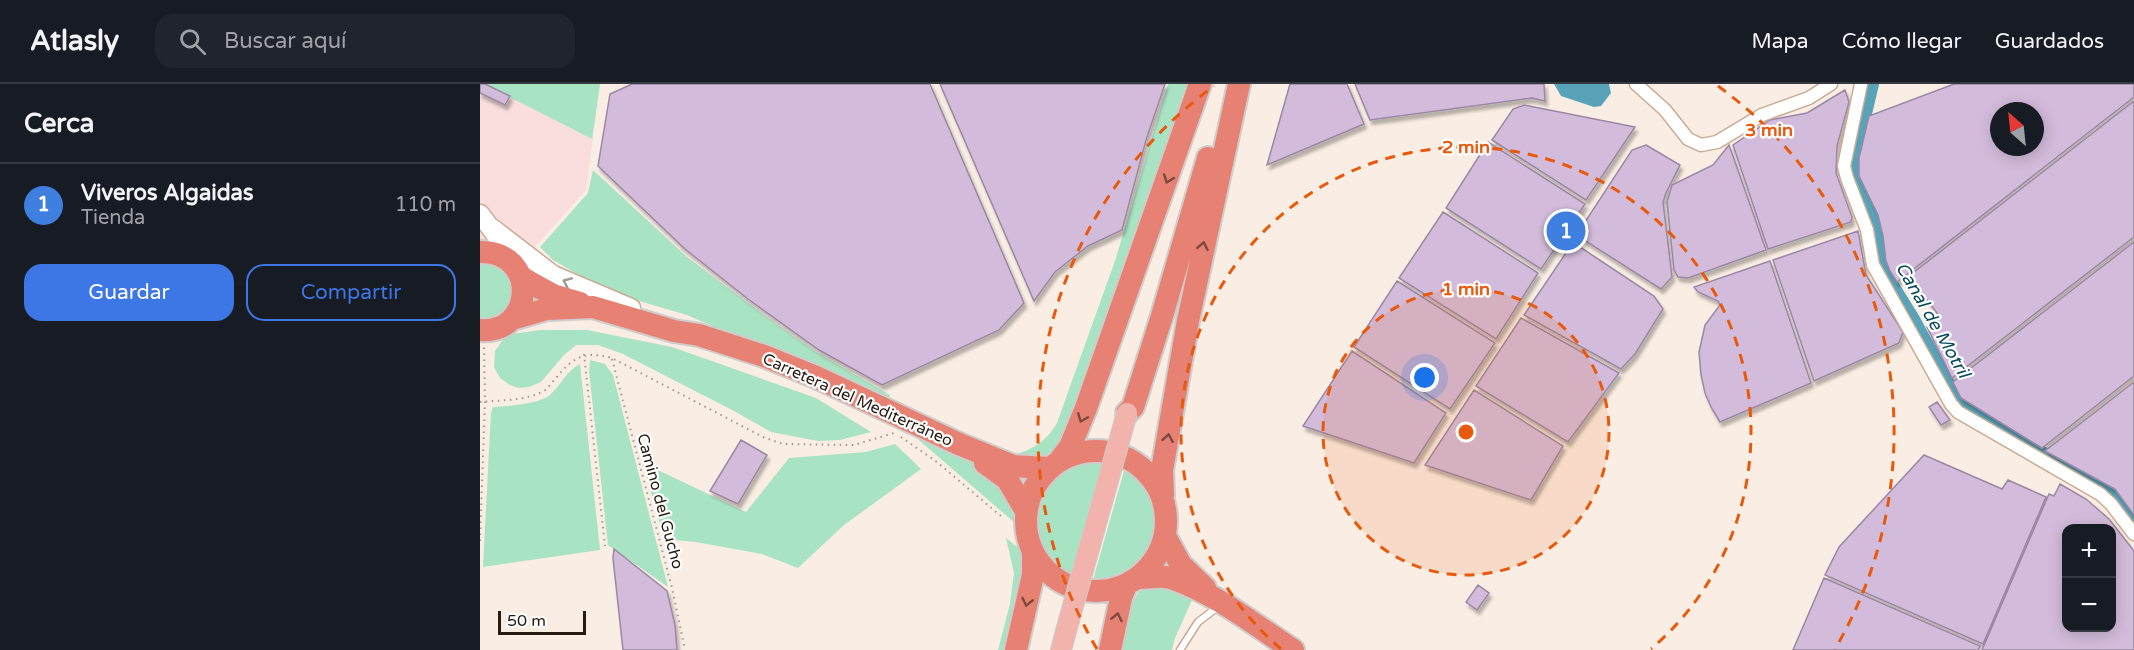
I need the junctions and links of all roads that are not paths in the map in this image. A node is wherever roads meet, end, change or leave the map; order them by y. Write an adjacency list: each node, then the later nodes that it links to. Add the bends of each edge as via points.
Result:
1 (1200, 84): 18 (highway, one-way to 18, via 1086,408 1070,447)
2 (1213, 84): 16 (highway, via 1151,301)
3 (1229, 84): 16 (highway, via 1162,316 1133,407)
4 (1239, 84): 19 (highway, one-way to 4, via 1162,470 1188,321)
5 (1636, 84): 6 (street, via 1665,110 1688,139 1701,145 1716,142 1762,115 1809,98)
6 (1832, 84)
7 (1861, 84): 21 (street, via 1844,166 1847,178 1866,230 1873,265 1951,404 1958,412 2100,494)
8 (480, 214): 9 (main road)
9 (492, 228): 11 (main road); 15 (main road, one-way to 9, via 677,321 614,302 553,275)
10 (480, 252): 11 (highway, via 501,255)
11 (516, 269): 12 (highway, via 553,295); 13 (highway, via 524,288 523,300)
12 (593, 307): 13 (highway, Carretera del Mediterráneo, via 547,309); 15 (highway, Carretera del Mediterráneo)
13 (512, 319): 14 (highway, Carretera del Mediterráneo)
14 (482, 330)
15 (699, 335): 17 (highway, Carretera del Mediterráneo, via 764,356)
16 (1127, 413): 27 (main road, bridge)
17 (959, 444): 18 (highway, Carretera del Mediterráneo, via 1013,466); 20 (highway, Carretera del Mediterráneo, via 1007,479)
18 (1055, 464): 19 (highway, via 1079,453 1100,450 1120,454 1153,478); 20 (highway, via 1038,481)
19 (1162, 496): 22 (highway, via 1167,516)
20 (1026, 511): 23 (highway, via 1026,533)
21 (2134, 534)
22 (1165, 536): 24 (highway, via 1155,559); 25 (highway, via 1181,565)
23 (1033, 554): 24 (highway, via 1054,578 1084,591 1105,591); 26 (highway, one-way to 26, via 1033,575)
24 (1132, 581): 25 (highway, via 1169,578); 28 (highway, one-way to 24, via 1121,598)
25 (1220, 602): 29 (lane, via 1198,622); 30 (highway)
26 (1016, 650)
27 (1061, 650)
28 (1110, 650)
29 (1180, 650)
30 (1293, 650)

